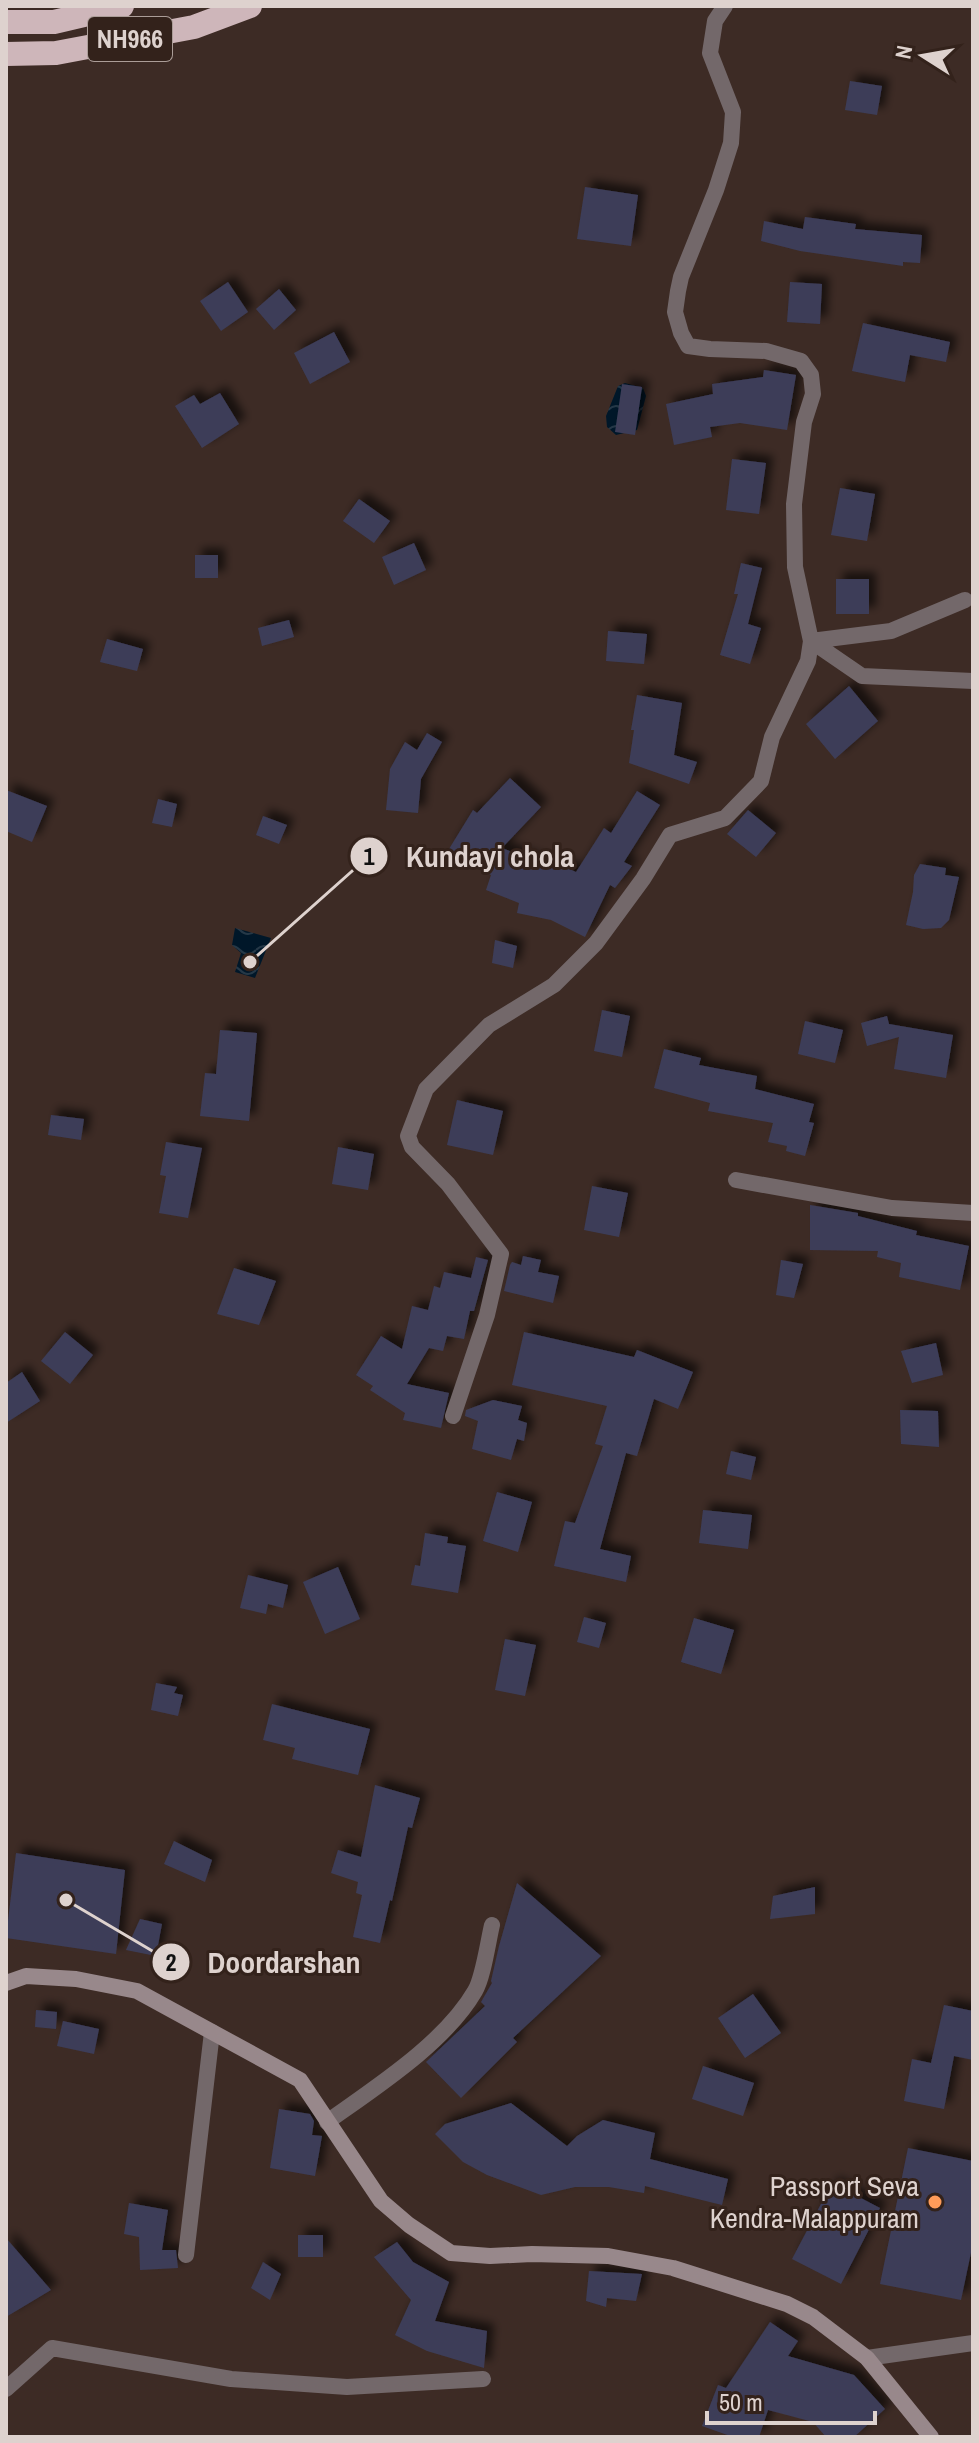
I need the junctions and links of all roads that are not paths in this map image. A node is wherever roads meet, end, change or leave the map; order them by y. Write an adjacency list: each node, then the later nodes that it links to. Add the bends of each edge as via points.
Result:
1 (122, 6): 4 (highway, NH966, via 54,22)
2 (250, 6): 5 (highway, NH966, via 194,27 56,53)
3 (725, 6): 7 (street, via 715,21 710,53 733,112 731,143 681,277 675,312 688,346 766,351 801,361 811,375 813,394 804,422 794,504 795,567)
4 (6, 22)
5 (6, 54)
6 (965, 600): 7 (street, via 891,631)
7 (811, 641): 8 (street, via 862,676); 11 (street, via 808,661 772,737 761,781 725,818 670,835 596,943 554,985 489,1025 426,1089 408,1136 412,1147 448,1184 501,1254)
8 (973, 681)
9 (736, 1180): 10 (street, via 892,1208)
10 (973, 1213)
11 (453, 1416)
12 (492, 1925): 15 (street, via 477,1990 449,2024 406,2066)
13 (6, 1983): 14 (main road, via 26,1976 64,1978 137,1991)
14 (212, 2032): 15 (main road, via 300,2080); 16 (street)
15 (327, 2122): 18 (main road, via 381,2201 451,2253 608,2256 673,2268 787,2304)
16 (186, 2255)
17 (973, 2343): 18 (street)
18 (867, 2358): 21 (main road)
19 (483, 2379): 20 (street, via 347,2387 231,2379 52,2348)
20 (6, 2389)
21 (931, 2437)

